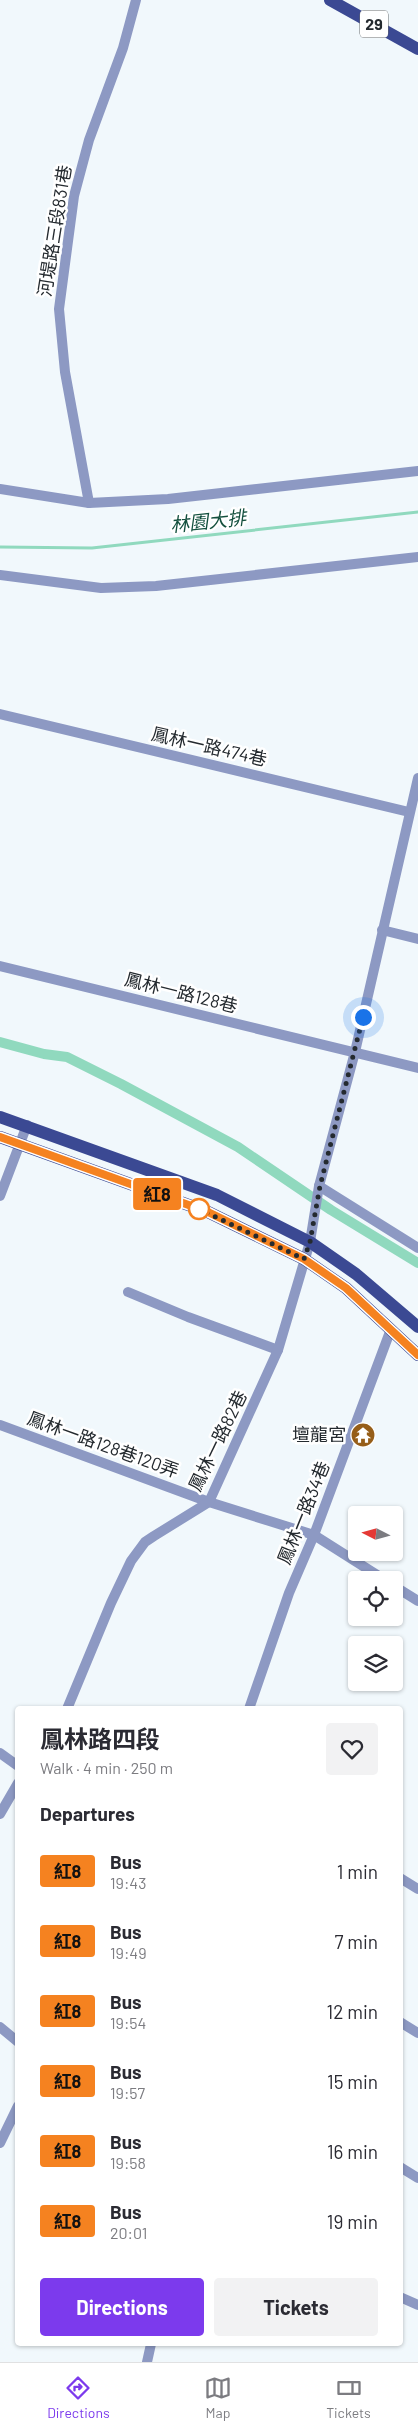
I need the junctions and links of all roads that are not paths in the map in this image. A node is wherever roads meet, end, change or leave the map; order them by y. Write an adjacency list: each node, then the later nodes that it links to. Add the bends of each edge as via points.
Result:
1 (136, 0): 6 (street, 河堤路三段831巷, via 89,140 74,196 59,309 66,372)
2 (330, 0): 3 (main road, 29)
3 (418, 49)
4 (418, 471): 6 (street, via 168,499)
5 (0, 489): 6 (street)
6 (89, 503)
7 (418, 557): 8 (street, via 156,586 101,588)
8 (0, 575)
9 (0, 714): 11 (street, 鳳林一路474巷)
10 (418, 778): 11 (street)
11 (410, 812): 12 (street)
12 (382, 930): 13 (street); 15 (street)
13 (418, 939)
14 (0, 966): 15 (street, 鳳林一路128巷)
15 (355, 1052): 16 (street, 鳳林一路128巷); 21 (street)
16 (418, 1068)
17 (0, 1117): 18 (main road)
18 (27, 1125): 20 (street); 23 (main road, via 217,1195)
19 (0, 1137): 20 (main road)
20 (19, 1143): 22 (street); 25 (main road, via 208,1212)
21 (319, 1190): 23 (street, 鳳林一路82巷); 24 (street)
22 (0, 1196)
23 (310, 1242): 25 (street, 鳳林一路82巷); 27 (main road, via 356,1274)
24 (418, 1248)
25 (304, 1259): 28 (main road, via 346,1288); 30 (street, 鳳林一路82巷)
26 (128, 1292): 30 (street)
27 (418, 1327)
28 (391, 1329): 29 (main road); 33 (street, 鳳林一路34巷)
29 (415, 1349)
30 (278, 1350): 32 (street, 鳳林一路82巷)
31 (0, 1425): 32 (street, 鳳林一路128巷120弄)
32 (209, 1502): 33 (street, 鳳林一路128巷120弄); 37 (street, 鳳林一路82巷, via 145,1542 131,1561)
33 (314, 1535): 34 (street, 鳳林一路128巷120弄); 38 (street, 鳳林一路34巷, via 289,1593)
34 (371, 1571)
35 (403, 1592): 36 (street)
36 (418, 1601)
37 (68, 1706)
38 (250, 1706)
39 (0, 1753): 40 (street)
40 (15, 1764)
41 (15, 1788): 42 (street)
42 (0, 1814)
43 (403, 1880): 44 (street)
44 (418, 1889)
45 (403, 2024): 47 (street)
46 (0, 2027): 48 (street)
47 (418, 2033)
48 (15, 2040)
49 (15, 2112): 50 (street)
50 (0, 2143)
51 (403, 2169): 52 (street)
52 (418, 2178)
53 (403, 2298): 54 (street)
54 (418, 2305)
55 (151, 2346): 56 (street)
56 (147, 2362)

